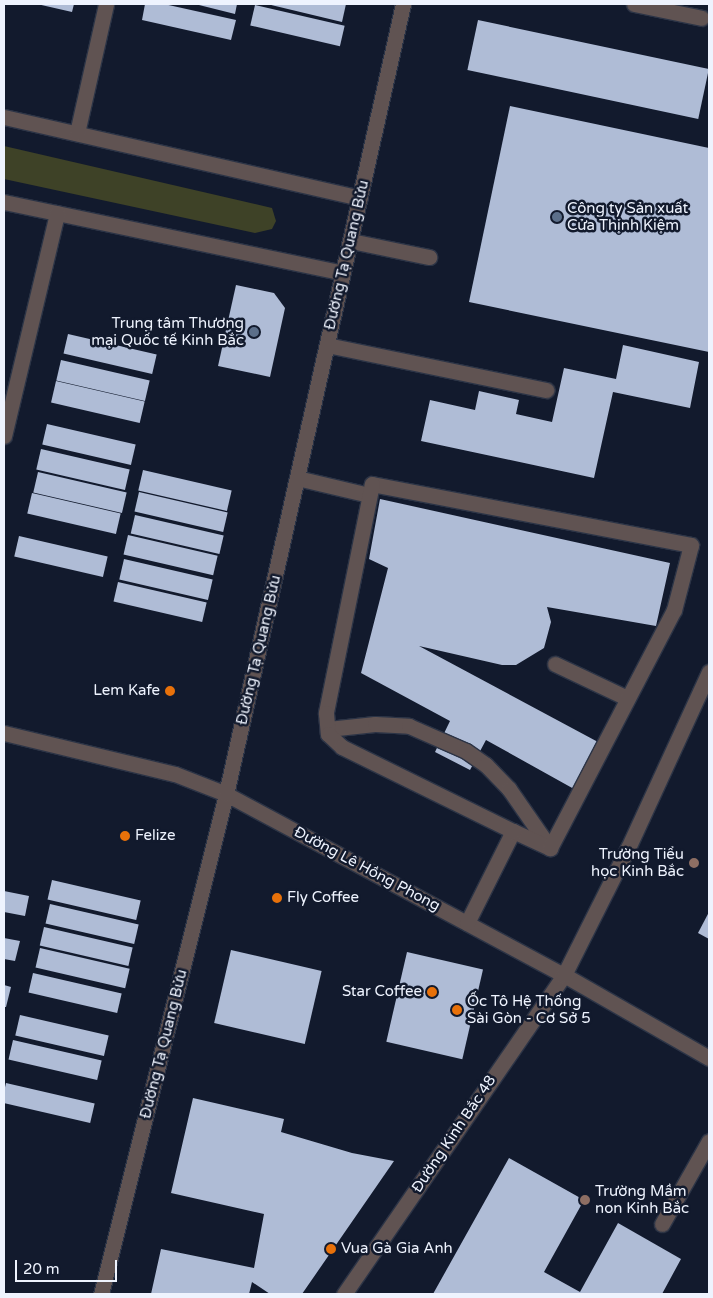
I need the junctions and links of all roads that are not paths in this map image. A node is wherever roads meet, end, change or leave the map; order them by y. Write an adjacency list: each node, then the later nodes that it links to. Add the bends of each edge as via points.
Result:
1 (106, 4): 6 (street)
2 (404, 4): 7 (street, Đường Tạ Quang Bửu)
3 (634, 4): 4 (street)
4 (702, 18)
5 (4, 117): 6 (street)
6 (77, 133): 7 (street)
7 (360, 198): 10 (street, Đường Tạ Quang Bửu)
8 (4, 202): 9 (street)
9 (57, 213): 12 (street); 15 (street)
10 (350, 241): 11 (street); 12 (street, Đường Tạ Quang Bửu)
11 (429, 257)
12 (343, 273): 13 (street, Đường Tạ Quang Bửu)
13 (327, 345): 14 (street); 16 (street, Đường Tạ Quang Bửu)
14 (546, 390)
15 (4, 436)
16 (297, 478): 17 (street); 23 (street, Đường Tạ Quang Bửu)
17 (369, 495): 20 (street, via 372,484 691,545 674,610); 21 (street, via 326,714)
18 (555, 664): 20 (street)
19 (709, 672): 27 (street, Đường Kinh Bắc 48, via 628,848)
20 (627, 698): 25 (street)
21 (328, 729): 24 (street, via 342,747); 25 (street, via 375,724 409,726 466,751 486,765 509,789)
22 (4, 733): 23 (street, Đường Lê Hồng Phong, via 175,774)
23 (226, 794): 26 (street, Đường Lê Hồng Phong); 31 (street, Đường Tạ Quang Bửu)
24 (513, 831): 25 (street); 26 (street)
25 (550, 848)
26 (467, 923): 27 (street, Đường Lê Hồng Phong)
27 (564, 974): 28 (street, Đường Lê Hồng Phong); 32 (street, Đường Kinh Bắc 48)
28 (709, 1058)
29 (709, 1141): 30 (street)
30 (662, 1224)
31 (101, 1294)
32 (344, 1294)

